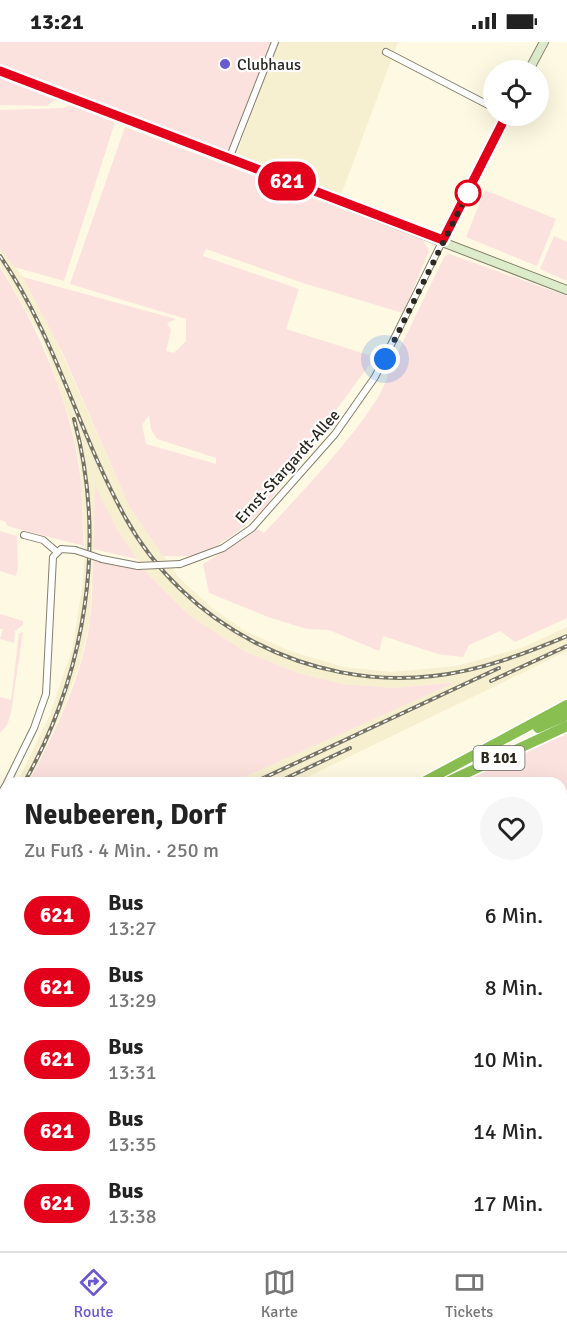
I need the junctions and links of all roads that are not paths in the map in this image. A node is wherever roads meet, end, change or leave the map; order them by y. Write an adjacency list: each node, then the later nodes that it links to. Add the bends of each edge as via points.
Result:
1 (275, 42): 8 (street)
2 (544, 42): 4 (main road)
3 (386, 52): 6 (street)
4 (534, 60)
5 (0, 72): 8 (main road)
6 (483, 102)
7 (501, 126): 9 (main road)
8 (230, 159): 9 (main road)
9 (443, 240): 10 (main road); 12 (street, Ernst-Stargardt-Allee, bridge, via 375,377 335,434 245,534 215,552 180,564 138,566 75,550)
10 (567, 290)
11 (24, 535): 12 (street, via 43,540)
12 (57, 552): 17 (street, via 51,574 46,694)
13 (567, 705): 16 (highway)
14 (567, 715): 16 (highway, B 101)
15 (567, 727): 19 (highway, B 101)
16 (466, 760): 18 (highway, B 101)
17 (10, 777)
18 (433, 777)
19 (458, 777)

